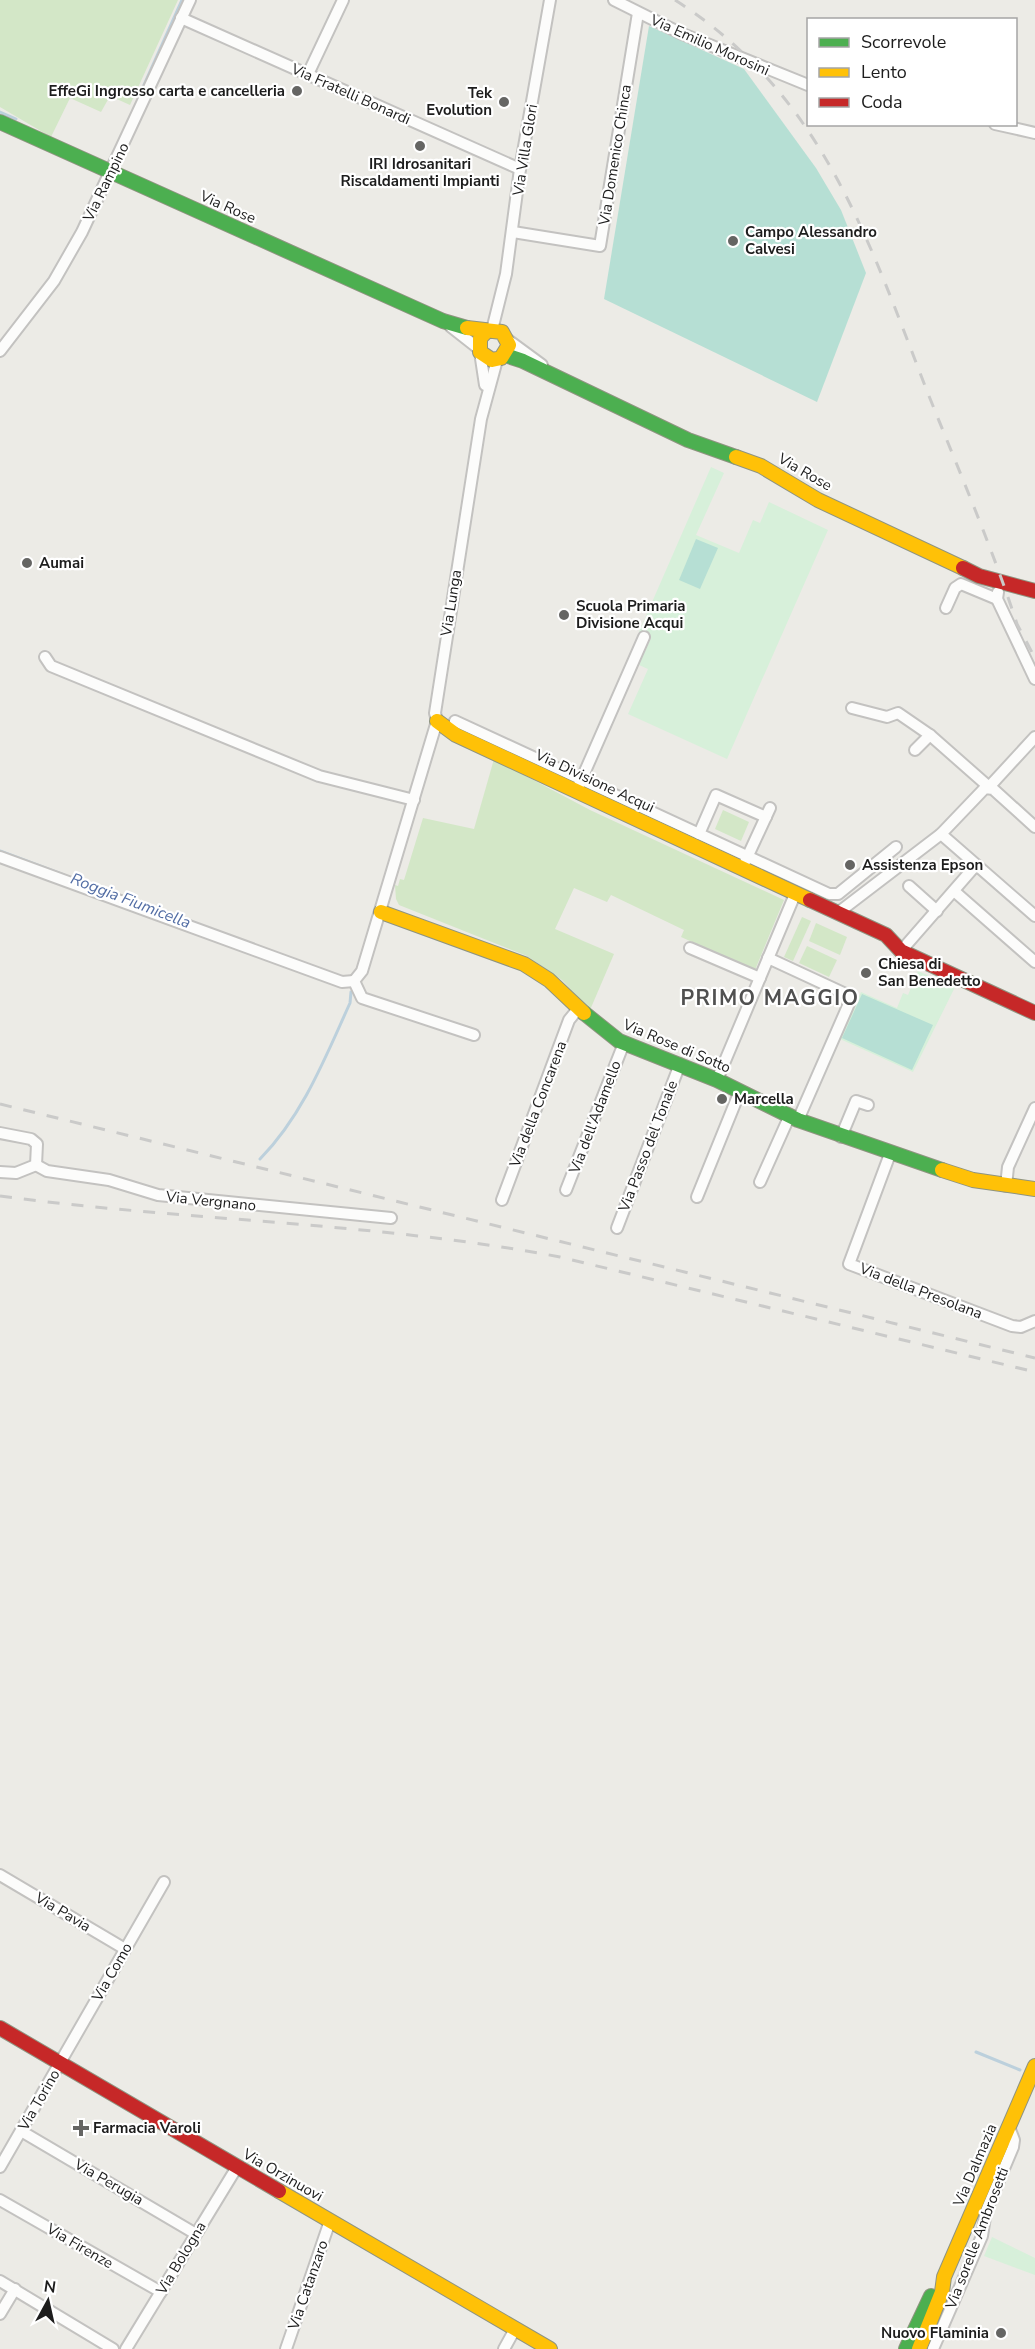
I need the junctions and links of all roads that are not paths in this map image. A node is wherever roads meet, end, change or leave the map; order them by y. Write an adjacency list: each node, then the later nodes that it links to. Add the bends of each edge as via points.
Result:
1 (190, 0): 6 (street, Via Rampino)
2 (344, 0): 7 (street)
3 (550, 0): 12 (street, Via Villa Glori)
4 (614, 0): 5 (street, Via Emilio Morosini)
5 (638, 13): 8 (street, Via Emilio Morosini); 14 (street, Via Domenico Chinca, via 600,246)
6 (182, 18): 7 (street, Via Fratelli Bonardi); 13 (street, Via Rampino)
7 (308, 74): 12 (street, Via Fratelli Bonardi)
8 (807, 86)
9 (0, 122): 13 (street, Via Rose)
10 (1005, 126): 11 (street)
11 (1035, 132)
12 (520, 169): 14 (street, Via Villa Glori)
13 (111, 174): 16 (street, Via Rose); 20 (street, Via Rampino, via 54,281)
14 (513, 232): 15 (street, Via Villa Glori)
15 (501, 301): 17 (street, Via Villa Glori); 18 (street, Via Villa Glori)
16 (443, 321): 17 (street, Via Rose); 19 (street, Via Rose)
17 (489, 330): 18 (street); 19 (street, via 480,338)
18 (507, 338): 21 (street); 22 (street, Via Rose)
19 (479, 350): 21 (street, via 487,359); 23 (street, Via Lunga, via 485,376)
20 (0, 351)
21 (501, 357): 22 (street, Via Rose); 23 (street, Via Lunga)
22 (559, 378): 24 (street, Via Rose, via 688,440 761,466 818,500 979,576)
23 (484, 404): 31 (street, Via Lunga, via 443,656)
24 (1035, 591)
25 (946, 608): 28 (street, via 961,584 998,595)
26 (644, 637): 35 (street)
27 (45, 657): 37 (street, via 51,666 319,776)
28 (1035, 679)
29 (852, 708): 32 (street, via 887,717 898,713)
30 (455, 721): 35 (street, Via Divisione Acqui)
31 (437, 722): 35 (street, Via Divisione Acqui, via 444,729); 37 (street, Via Lunga)
32 (930, 735): 34 (street); 36 (street)
33 (1035, 736): 36 (street)
34 (915, 750)
35 (579, 785): 39 (street, Via Divisione Acqui); 43 (street, Via Divisione Acqui)
36 (989, 787): 38 (street); 40 (street)
37 (414, 800): 51 (street, Via Lunga)
38 (1035, 827)
39 (699, 834): 43 (street, Via Divisione Acqui); 43 (street, via 716,795 768,812)
40 (941, 834): 45 (street); 46 (street)
41 (896, 847): 44 (street, Via Divisione Acqui)
42 (0, 857): 59 (street, via 342,982)
43 (745, 862): 48 (street, Via Divisione Acqui)
44 (874, 864): 46 (street); 48 (street, Via Divisione Acqui, via 833,895)
45 (976, 865): 49 (street); 53 (street)
46 (885, 877): 52 (street)
47 (909, 886): 50 (street)
48 (800, 889): 52 (street, Via Divisione Acqui); 56 (street)
49 (954, 891): 50 (street); 57 (street)
50 (937, 911): 55 (street)
51 (381, 912): 59 (street, Via Lunga, via 362,970); 60 (street, Via Rose di Sotto, via 524,964 549,980)
52 (839, 912): 55 (street, Via Divisione Acqui, via 886,935)
53 (1035, 916)
54 (690, 948): 58 (street)
55 (901, 951): 61 (street, Via Divisione Acqui)
56 (768, 958): 58 (street); 69 (street, via 851,999)
57 (1035, 962)
58 (759, 978): 65 (street)
59 (354, 981): 62 (street, via 362,998)
60 (578, 1009): 63 (street, Via Rose di Sotto); 80 (street, Via della Concarena, via 570,1020)
61 (1035, 1013)
62 (474, 1035)
63 (624, 1043): 64 (street, Via Rose di Sotto); 78 (street, Via dell'Adamello)
64 (680, 1065): 65 (street, Via Rose di Sotto); 82 (street, Via Passo del Tonale)
65 (717, 1080): 66 (street, Via Rose di Sotto)
66 (740, 1091): 69 (street, Via Rose di Sotto); 79 (street)
67 (868, 1106): 71 (street, via 856,1101)
68 (1035, 1108): 76 (street, via 1008,1167)
69 (794, 1118): 71 (street, Via Rose di Sotto); 75 (street)
70 (0, 1133): 73 (street, via 31,1139 37,1144)
71 (841, 1137): 72 (street, Via Rose di Sotto)
72 (890, 1154): 76 (street, Via Rose di Sotto); 83 (street, Via della Presolana, via 849,1264 1012,1326)
73 (36, 1165): 74 (street, via 16,1173); 81 (street, Via Vergnano, via 47,1171 109,1180 158,1195)
74 (0, 1172)
75 (760, 1182)
76 (1006, 1186): 77 (street, Via Rose di Sotto)
77 (1035, 1189)
78 (566, 1190)
79 (697, 1197)
80 (502, 1200)
81 (391, 1218)
82 (616, 1228)
83 (1035, 1321)
84 (0, 1875): 86 (street, Via Pavia)
85 (164, 1882): 86 (street, Via Como)
86 (125, 1949): 88 (street, Via Como)
87 (0, 2028): 88 (street, Via Orzinuovi)
88 (61, 2063): 91 (street, Via Torino); 93 (street, Via Orzinuovi)
89 (1035, 2066): 90 (street, Via Dalmazia)
90 (1009, 2127): 97 (street, Via Dalmazia); 110 (street, Via sorelle Ambrosetti, via 1013,2147 986,2211 982,2236)
91 (21, 2131): 92 (street, Via Torino); 96 (street, Via Perugia)
92 (0, 2167)
93 (237, 2167): 95 (street, Via Orzinuovi); 96 (street, Via Bologna)
94 (0, 2200): 100 (street, Via Firenze)
95 (330, 2222): 102 (street, Via Orzinuovi); 105 (street, Via Catanzaro)
96 (196, 2234): 100 (street, Via Bologna)
97 (944, 2277): 108 (street, Via Dalmazia, via 933,2290); 109 (street, Via Dalmazia, via 942,2292)
98 (0, 2281): 99 (street)
99 (15, 2289): 101 (street); 103 (street)
100 (161, 2292): 104 (street, Via Bologna)
101 (0, 2314)
102 (514, 2329): 106 (street); 107 (street, Via Orzinuovi)
103 (113, 2349)
104 (126, 2349)
105 (286, 2349)
106 (504, 2349)
107 (550, 2349)
108 (906, 2349)
109 (919, 2349)
110 (933, 2349)

